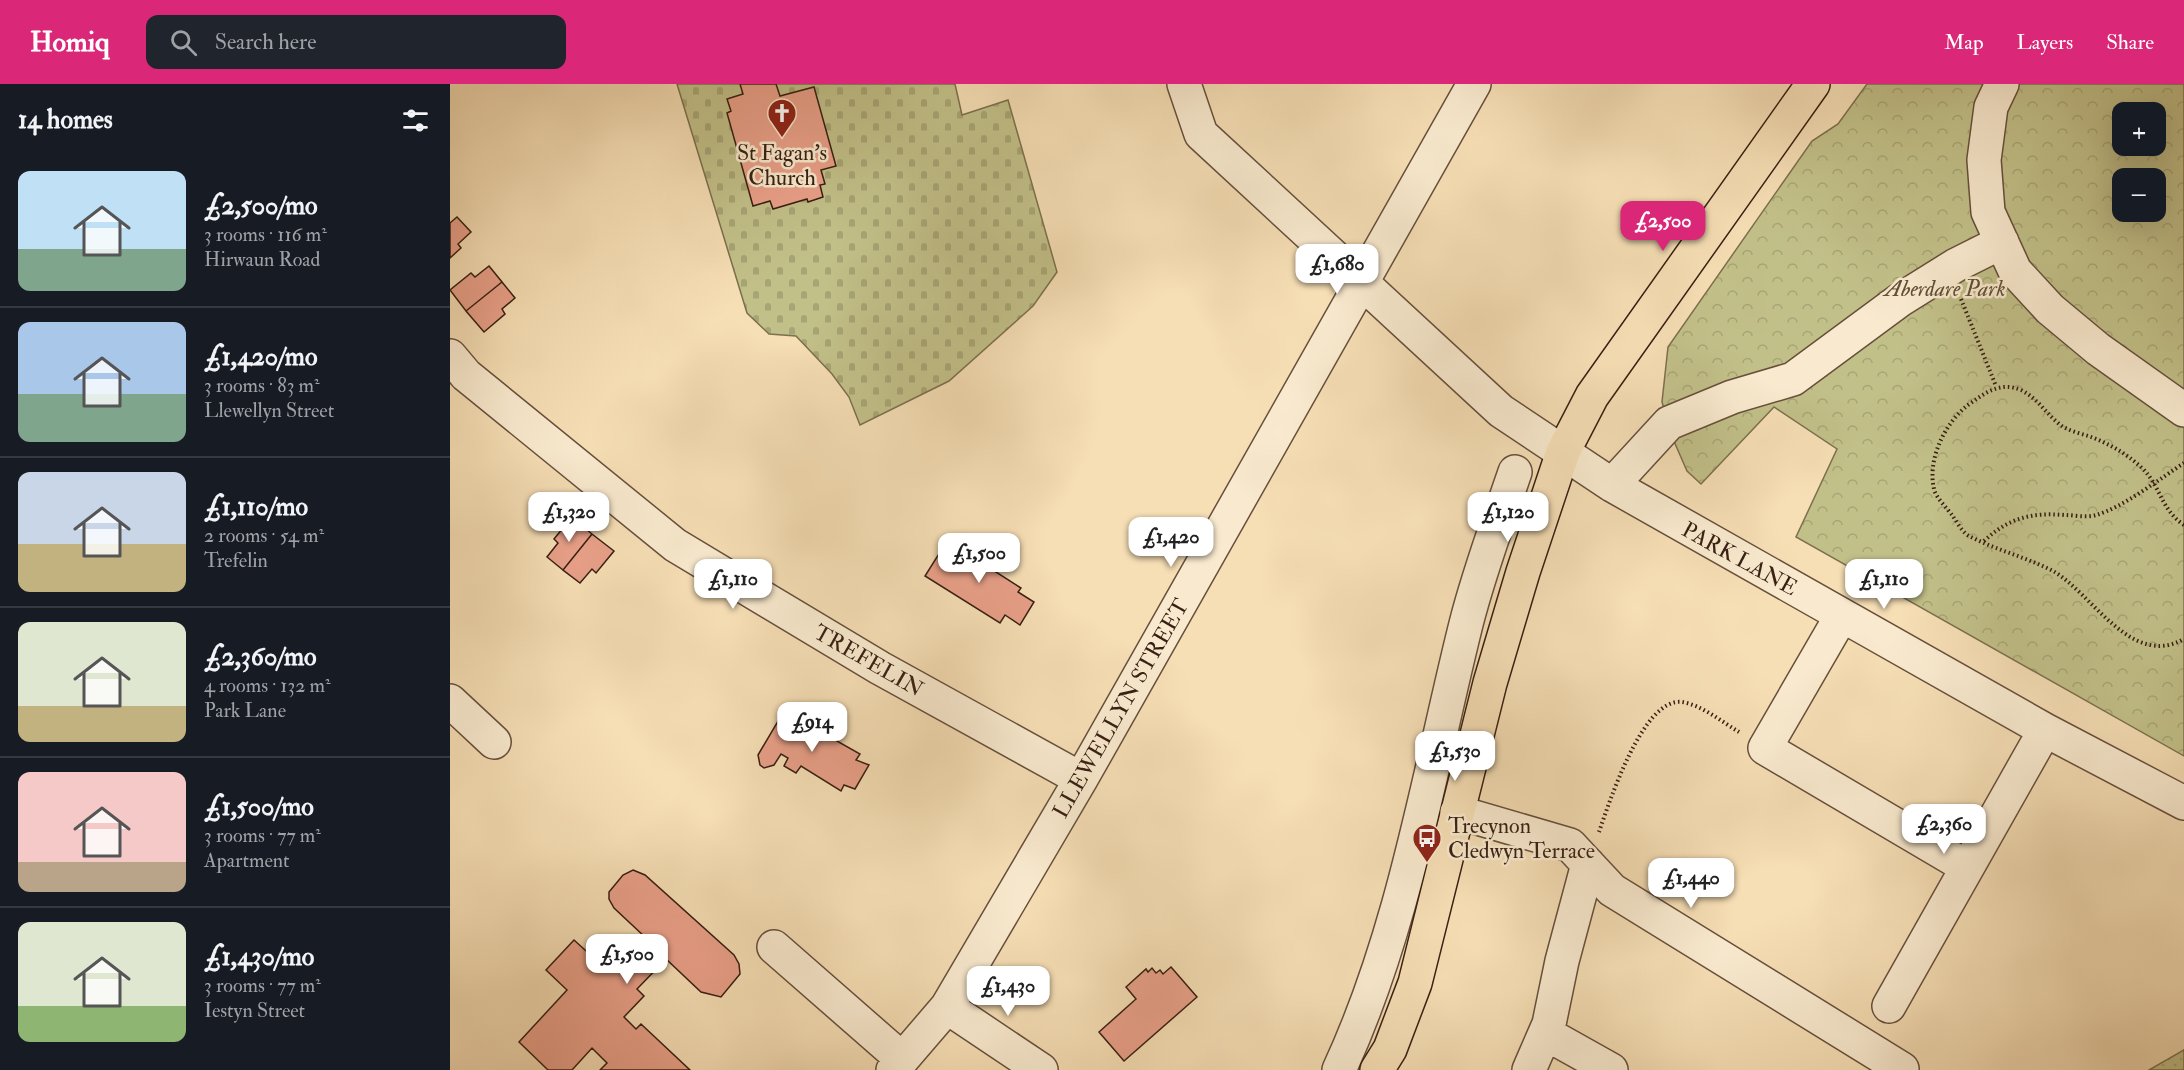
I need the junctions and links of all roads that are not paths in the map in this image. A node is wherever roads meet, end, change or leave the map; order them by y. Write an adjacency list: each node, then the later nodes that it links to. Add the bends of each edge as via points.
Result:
1 (1184, 84): 6 (street, PARK LANE, via 1200,134)
2 (1474, 84): 6 (street, LLEWELLYN STREET)
3 (1813, 84): 9 (main road, via 1592,396)
4 (2002, 84): 5 (street, via 1991,107 1984,160 1988,212)
5 (2002, 242): 8 (street, via 2015,271 2050,309 2098,350); 11 (street, via 1900,300 1792,378 1669,423)
6 (1361, 284): 9 (street, PARK LANE, via 1501,411); 18 (street, LLEWELLYN STREET)
7 (455, 375): 18 (street, TREFELIN, via 675,545 880,668)
8 (2184, 410)
9 (1563, 452): 11 (street, PARK LANE); 13 (main road)
10 (1515, 472): 12 (street)
11 (1612, 485): 14 (street, PARK LANE)
12 (1484, 564): 13 (street); 30 (street, via 1379,972)
13 (1524, 572): 20 (main road)
14 (1842, 615): 16 (street, PARK LANE); 22 (street, via 1765,748)
15 (450, 701): 17 (street)
16 (2045, 729): 19 (street, PARK LANE); 22 (street)
17 (494, 742)
18 (1081, 779): 25 (street, LLEWELLYN STREET)
19 (2184, 803)
20 (1457, 812): 21 (street, via 1570,845); 31 (main road, via 1415,983 1390,1049)
21 (1588, 864): 26 (street); 28 (street, via 1612,890)
22 (1967, 867): 24 (street)
23 (774, 947): 27 (street)
24 (1888, 1006)
25 (947, 1007): 27 (street, LLEWELLYN STREET); 29 (street)
26 (1545, 1033): 32 (street); 33 (street)
27 (897, 1065)
28 (1902, 1069)
29 (1041, 1070)
30 (1339, 1070)
31 (1377, 1070)
32 (1529, 1070)
33 (1611, 1070)

